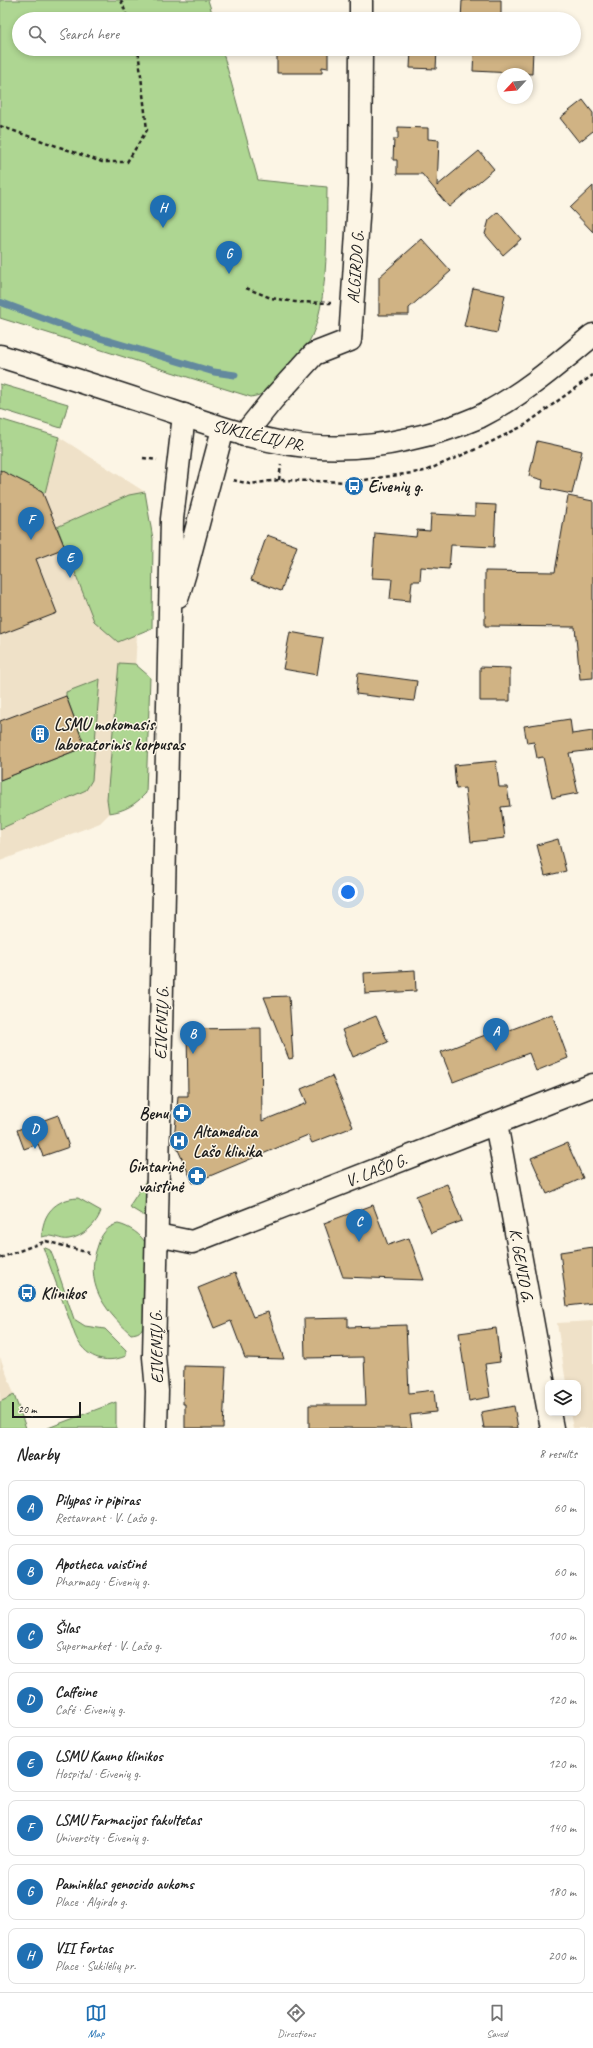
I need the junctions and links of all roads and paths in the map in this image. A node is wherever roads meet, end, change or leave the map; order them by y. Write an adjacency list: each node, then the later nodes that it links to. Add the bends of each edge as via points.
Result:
1 (121, 0): 3 (path)
2 (361, 0): 4 (street)
3 (125, 12)
4 (361, 12)
5 (140, 56): 7 (path, via 147,130 127,162 102,162)
6 (361, 56): 9 (street, ALGIRDO G., via 360,187)
7 (0, 126)
8 (246, 288): 9 (path, via 271,298 295,302)
9 (353, 304): 14 (street, ALGIRDO G., via 350,340 314,354)
10 (593, 335): 14 (street, SUKILĖLIŲ PR., via 519,393 479,416 427,435 375,446 331,448 284,444)
11 (0, 356): 12 (street, SUKILĖLIŲ PR.)
12 (184, 415): 13 (street, SUKILĖLIŲ PR.); 15 (street, EIVENIŲ G., via 172,519)
13 (222, 429): 14 (street, SUKILĖLIŲ PR.); 15 (street, EIVENIŲ G., via 186,569)
14 (244, 435)
15 (170, 618): 18 (street, EIVENIŲ G.)
16 (593, 1085): 17 (street, V. LAŠO G.)
17 (496, 1123): 18 (street, V. LAŠO G., via 192,1242); 21 (street, K. GENIO G.)
18 (157, 1236): 23 (street, EIVENIŲ G., via 154,1357 157,1391)
19 (89, 1253): 20 (path, via 46,1241)
20 (0, 1258)
21 (545, 1391)
22 (550, 1416): 24 (street)
23 (156, 1428)
24 (552, 1428)

